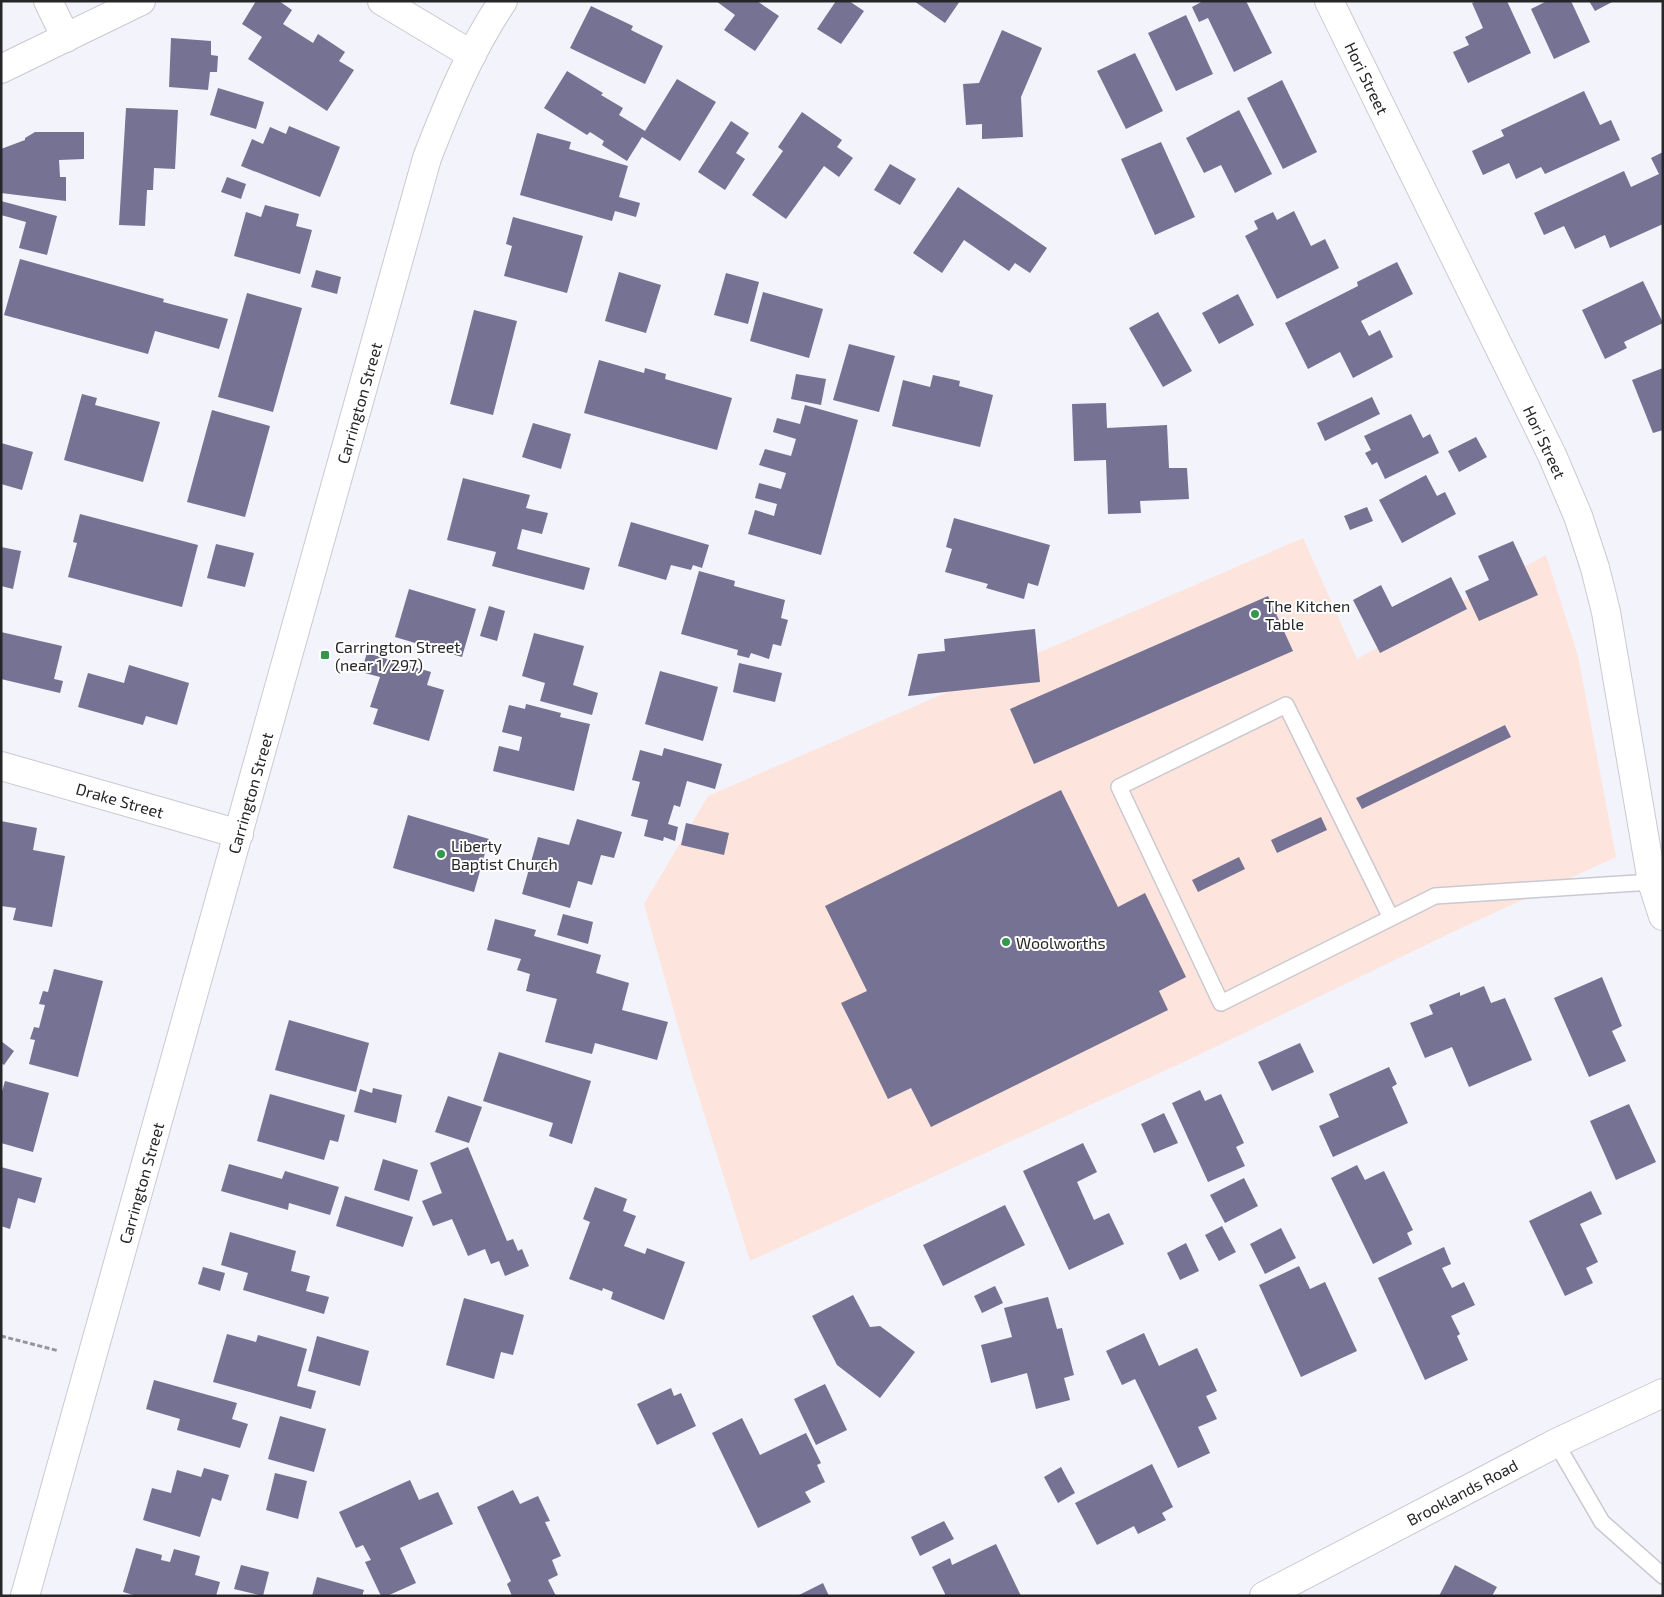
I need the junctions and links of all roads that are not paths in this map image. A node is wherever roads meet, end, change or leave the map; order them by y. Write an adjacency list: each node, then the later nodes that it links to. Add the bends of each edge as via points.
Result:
1 (48, 1): 6 (main road)
2 (141, 1): 6 (main road)
3 (382, 1): 7 (main road)
4 (503, 1): 7 (main road, Carrington Street)
5 (1329, 1): 11 (main road, Hori Street, via 1552,455 1578,516 1606,612)
6 (66, 38): 8 (main road)
7 (472, 55): 10 (main road, Carrington Street, via 446,108 428,158)
8 (1, 69)
9 (1, 766): 10 (main road, Drake Street)
10 (239, 834): 17 (main road, Carrington Street)
11 (1652, 882): 12 (main road, Hori Street); 13 (lane, via 1435,896)
12 (1663, 916)
13 (1391, 918): 13 (lane, via 1221,1003 1119,787 1286,705)
14 (1663, 1393): 15 (main road, Brooklands Road)
15 (1556, 1443): 16 (lane, via 1602,1522); 18 (main road, Brooklands Road)
16 (1663, 1576)
17 (25, 1596)
18 (1264, 1596)

